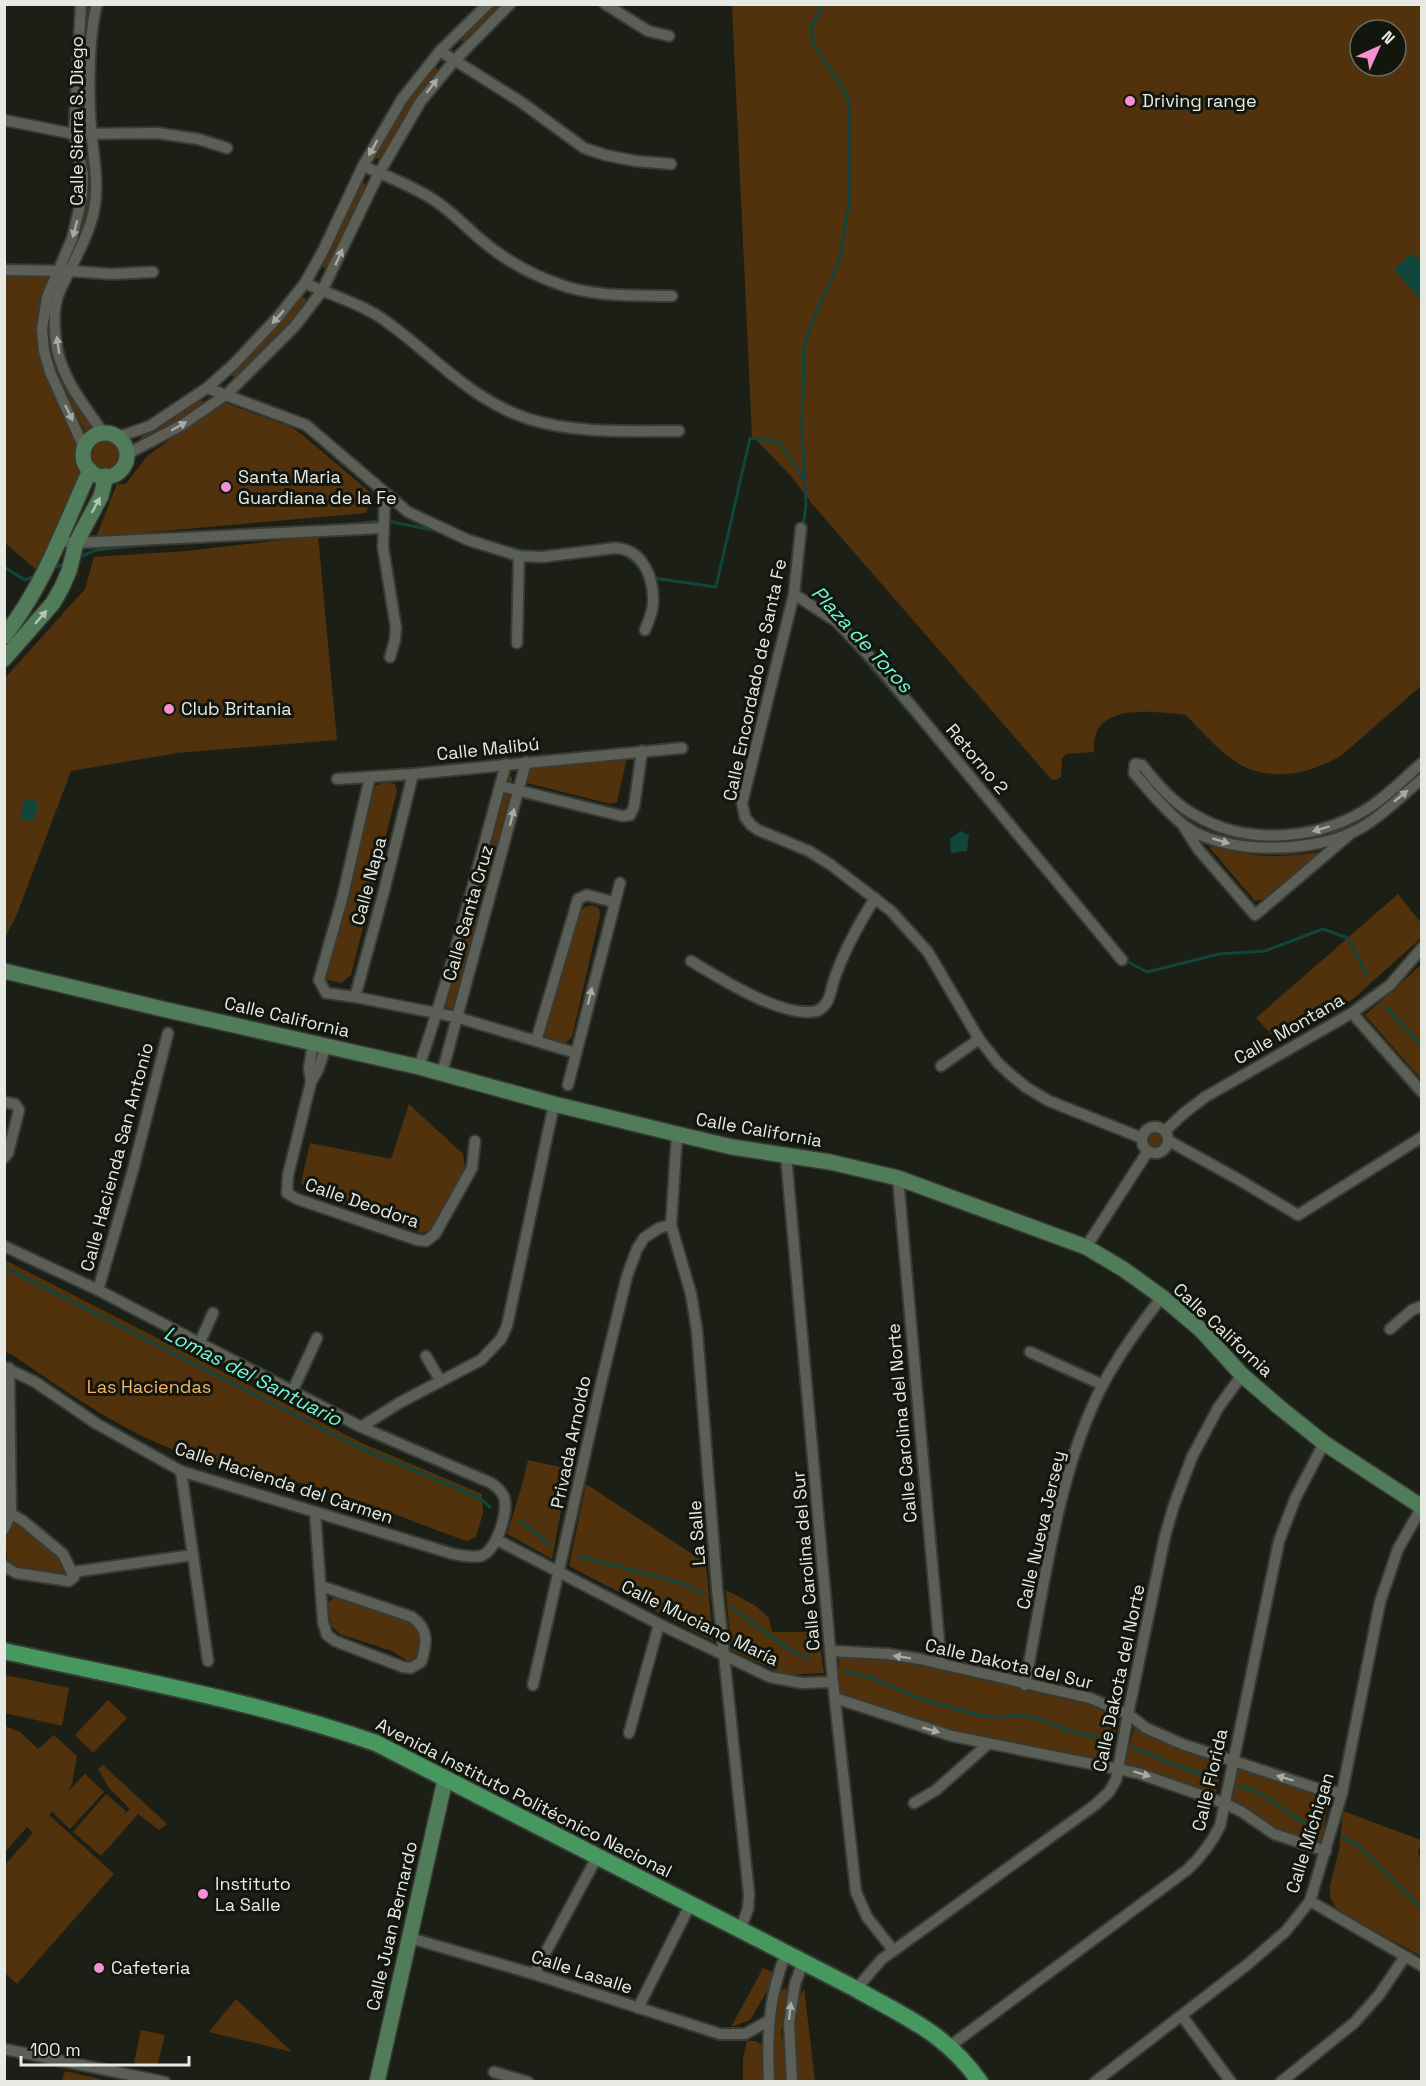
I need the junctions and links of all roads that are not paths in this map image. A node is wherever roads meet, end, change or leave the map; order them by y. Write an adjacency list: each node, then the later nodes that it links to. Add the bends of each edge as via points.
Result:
1 (81, 4): 10 (street, Calle Sierra S. Diego)
2 (97, 4): 11 (street, Calle Sierra S. Diego, via 91,57)
3 (488, 4): 7 (street)
4 (510, 4): 8 (street)
5 (606, 4): 6 (street, via 648,31)
6 (669, 36)
7 (440, 51): 8 (street); 14 (street, one-way to 14, via 402,99)
8 (454, 61): 13 (street, via 521,102 584,148 635,161); 15 (street, one-way to 8, via 421,101)
9 (4, 120): 10 (street)
10 (74, 135): 11 (street); 17 (street, Calle Sierra S. Diego, one-way to 17, via 83,174 82,198)
11 (92, 135): 12 (street, via 157,133); 17 (street, Calle Sierra S. Diego, via 94,210 88,229)
12 (227, 148)
13 (671, 164)
14 (363, 166): 15 (street); 19 (street)
15 (379, 172): 20 (street, one-way to 15); 21 (street, via 432,199 481,240 537,275 594,293)
16 (4, 270): 17 (street)
17 (64, 271): 18 (street); 25 (street, Calle Sierra S. Diego, one-way to 17, via 73,392 57,349 54,316); 26 (street, Calle Sierra S. Diego, one-way to 26, via 47,297 42,329 44,351)
18 (153, 272)
19 (305, 283): 20 (street); 22 (street, one-way to 22, via 277,318)
20 (322, 291): 23 (street, via 295,326); 24 (street, via 372,312 485,399 528,418 582,430)
21 (672, 296)
22 (207, 388): 23 (street); 25 (street, via 150,426)
23 (227, 394): 27 (street, one-way to 23, via 182,425); 30 (street, via 306,425)
24 (679, 431)
25 (110, 435): 26 (main road, via 91,438); 27 (main road, via 124,445)
26 (84, 448): 28 (main road, via 83,457)
27 (127, 454): 29 (main road, via 121,470)
28 (90, 470): 29 (main road); 33 (main road)
29 (106, 477): 34 (main road, one-way to 29, via 101,496)
30 (385, 494): 31 (street); 35 (street, via 429,524)
31 (382, 528): 34 (street); 42 (street, via 396,628)
32 (801, 528): 38 (street, Calle Encordado de Santa Fe)
33 (60, 540): 34 (street); 36 (main road)
34 (76, 543): 37 (main road)
35 (519, 556): 39 (street, via 615,548 631,552 646,567 652,585 653,606); 41 (street)
36 (42, 577): 37 (main road); 40 (main road)
37 (62, 587): 43 (main road, one-way to 37, via 53,603)
38 (794, 594): 62 (street, Calle Encordado de Santa Fe, via 742,809 758,830 809,851); 66 (street, Retorno 2, via 837,622 875,662)
39 (645, 630)
40 (4, 636)
41 (517, 644)
42 (390, 657)
43 (4, 659)
44 (682, 748): 45 (street, Calle Malibú)
45 (642, 751): 46 (street, Calle Malibú); 54 (street, Calle Malibú, via 630,814 622,816)
46 (526, 762): 48 (street, Calle Malibú); 54 (street, Calle Santa Cruz)
47 (1422, 763): 58 (street, one-way to 58, via 1373,805 1345,821)
48 (506, 764): 49 (street, Calle Malibú); 53 (street, Calle Santa Cruz)
49 (413, 774): 50 (street, Calle Malibú); 69 (street, Calle Napa)
50 (370, 777): 51 (street, Calle Malibú); 69 (street, via 319,980 326,993)
51 (337, 779)
52 (1422, 779): 57 (street, one-way to 52)
53 (500, 786): 54 (street, Calle Malibú); 61 (street, Calle Santa Cruz)
54 (518, 791): 64 (street, Calle Santa Cruz, one-way to 54)
55 (1178, 803): 56 (street); 56 (street, via 1142,765 1134,764 1134,773); 58 (street, via 1216,826)
56 (1184, 825): 57 (street, via 1198,849 1255,915); 59 (street, one-way to 59, via 1235,845)
57 (1352, 833): 59 (street)
58 (1284, 836): 59 (street)
59 (1285, 848)
60 (620, 883): 63 (street)
61 (471, 897): 64 (street); 70 (street, Calle Santa Cruz)
62 (876, 898): 67 (street, via 852,935 826,1005 817,1011 796,1011 758,998); 74 (street, Calle Encordado de Santa Fe, via 928,952)
63 (614, 902): 75 (street, via 587,895 578,899); 77 (street, one-way to 63)
64 (489, 903): 72 (street, Calle Santa Cruz)
65 (1422, 948): 71 (street, Calle Montana, via 1390,985)
66 (1122, 960)
67 (691, 961)
68 (4, 970): 76 (main road, Calle California)
69 (355, 997): 70 (street)
70 (436, 1013): 72 (street); 79 (street, Calle Santa Cruz)
71 (1352, 1013): 82 (street); 86 (street, Calle Montana, via 1205,1097)
72 (456, 1017): 75 (street); 80 (street, Calle Santa Cruz)
73 (168, 1033): 97 (street, Calle Hacienda San Antonio)
74 (979, 1040): 78 (street); 88 (street, Calle Encordado de Santa Fe, via 1027,1088 1049,1101)
75 (536, 1041): 77 (street)
76 (319, 1045): 79 (main road, Calle California); 89 (street, Calle Deodora, via 309,1068 311,1082 287,1193 426,1241 435,1234 472,1168)
77 (576, 1053): 81 (street)
78 (941, 1066)
79 (419, 1067): 80 (main road, Calle California)
80 (442, 1073): 84 (main road, Calle California)
81 (568, 1085)
82 (1422, 1092)
83 (4, 1102): 92 (street, via 15,1104 19,1110)
84 (554, 1104): 85 (main road, Calle California); 108 (street, via 507,1326 501,1339 481,1360)
85 (677, 1134): 91 (main road, Calle California); 94 (street, La Salle)
86 (1167, 1136): 87 (street, via 1298,1215); 88 (street, via 1153,1126); 90 (street, via 1165,1149 1157,1153)
87 (1422, 1137)
88 (1142, 1138): 90 (street)
89 (475, 1141)
90 (1148, 1151): 96 (street)
91 (786, 1156): 93 (main road, Calle California); 125 (street, Calle Carolina del Sur)
92 (4, 1158)
93 (898, 1178): 96 (main road, Calle California); 129 (street, Calle Carolina del Norte)
94 (671, 1225): 122 (street, Privada Arnoldo, via 644,1238 627,1276); 127 (street, La Salle, via 697,1331)
95 (4, 1246): 97 (street)
96 (1086, 1247): 98 (main road, Calle California)
97 (98, 1290): 103 (street)
98 (1162, 1297): 107 (main road, Calle California, via 1201,1330); 109 (street, Calle Nueva Jersey)
99 (1422, 1306): 101 (street)
100 (213, 1313): 103 (street)
101 (1390, 1329)
102 (317, 1338): 110 (street)
103 (199, 1344): 110 (street)
104 (1030, 1352): 109 (street)
105 (426, 1356): 108 (street)
106 (7, 1368): 113 (street, Calle Hacienda del Carmen); 115 (street)
107 (1242, 1375): 112 (main road, Calle California); 134 (street, Calle Dakota del Norte, via 1218,1408 1192,1457 1174,1505)
108 (441, 1380): 111 (street)
109 (1103, 1385): 132 (street, Calle Nueva Jersey, via 1079,1439 1062,1494)
110 (292, 1392): 111 (street)
111 (360, 1427): 118 (street, via 491,1483 502,1493 505,1505)
112 (1324, 1443): 114 (main road, Calle California); 137 (street, Calle Florida, via 1279,1541)
113 (181, 1471): 116 (street, Calle Hacienda del Carmen); 119 (street)
114 (1422, 1507): 140 (street, Calle Míchigan, via 1398,1549 1380,1602)
115 (8, 1511): 117 (street); 121 (street, via 63,1554)
116 (315, 1512): 118 (street, Calle Hacienda del Carmen, via 453,1554 481,1556); 123 (street)
117 (4, 1529)
118 (497, 1540): 122 (street, Calle Muciano María)
119 (193, 1555): 121 (street); 128 (street)
120 (4, 1566): 121 (street, via 16,1574 69,1581)
121 (73, 1572)
122 (560, 1572): 124 (street, Calle Muciano María); 131 (street, Privada Arnoldo)
123 (321, 1586): 123 (street, via 327,1635 403,1666 411,1668 421,1662 427,1645 424,1630 416,1620)
124 (659, 1624): 127 (street, Calle Muciano María); 135 (street)
125 (831, 1651): 129 (street, Calle Dakota del Sur, one-way to 125, via 888,1654); 130 (street, Calle Carolina del Sur)
126 (4, 1652): 139 (main road, Avenida Instituto Politécnico Nacional, via 324,1725 376,1743)
127 (725, 1656): 130 (street, Calle Muciano María, via 778,1679); 147 (street, La Salle, via 749,1894)
128 (208, 1661)
129 (941, 1664): 132 (street, Calle Dakota del Sur)
130 (833, 1682): 133 (street, Calle Carolina del Sur)
131 (533, 1685)
132 (1025, 1685): 134 (street, Calle Dakota del Sur, via 1081,1696)
133 (835, 1698): 136 (street, one-way to 136); 149 (street, Calle Carolina del Sur, via 856,1892 867,1917)
134 (1128, 1714): 137 (street, Calle Dakota del Sur, via 1163,1737); 138 (street, Calle Dakota del Norte)
135 (629, 1733)
136 (988, 1744): 138 (street); 141 (street, via 936,1790)
137 (1232, 1762): 140 (street, Calle Dakota del Sur, one-way to 137); 142 (street, Calle Florida)
138 (1119, 1768): 142 (street, one-way to 142); 149 (street, Calle Dakota del Norte, via 1116,1780 1095,1805)
139 (445, 1780): 144 (main road, Avenida Instituto Politécnico Nacional); 148 (main road, Calle Juan Bernardo)
140 (1342, 1793): 143 (street, Calle Míchigan)
141 (914, 1803)
142 (1224, 1803): 143 (street, via 1274,1834); 159 (street, Calle Florida, via 1220,1826 1203,1856)
143 (1326, 1851): 145 (street, Calle Míchigan)
144 (597, 1857): 146 (main road, Avenida Instituto Politécnico Nacional); 154 (street)
145 (1310, 1901): 151 (street); 157 (street, Calle Míchigan, via 1248,1964)
146 (690, 1905): 147 (main road, Avenida Instituto Politécnico Nacional); 156 (street)
147 (740, 1930): 150 (main road, Avenida Instituto Politécnico Nacional)
148 (410, 1938): 154 (street, Calle Lasalle); 166 (main road, Calle Juan Bernardo)
149 (893, 1950): 155 (street, Calle Dakota del Norte)
150 (786, 1953): 152 (main road, Avenida Instituto Politécnico Nacional); 158 (street)
151 (1404, 1958): 153 (street); 173 (street, via 1354,2023)
152 (803, 1962): 155 (main road, Avenida Instituto Politécnico Nacional); 161 (street, one-way to 152, via 791,2003)
153 (1422, 1966)
154 (534, 1974): 156 (street, Calle Lasalle)
155 (856, 1989): 159 (main road, Avenida Instituto Politécnico Nacional)
156 (638, 2007): 158 (street, Calle Lasalle, via 720,2034 745,2034)
157 (1182, 2016): 171 (street, Calle Míchigan); 172 (street)
158 (768, 2021): 162 (street)
159 (950, 2046): 170 (main road, Avenida Instituto Politécnico Nacional)
160 (4, 2049): 164 (street)
161 (790, 2049): 162 (street); 169 (street)
162 (767, 2050): 168 (street)
163 (494, 2072): 167 (street)
164 (107, 2076): 165 (street)
165 (165, 2082)
166 (376, 2082)
167 (528, 2082)
168 (769, 2082)
169 (792, 2082)
170 (980, 2082)
171 (1095, 2082)
172 (1231, 2082)
173 (1281, 2082)

